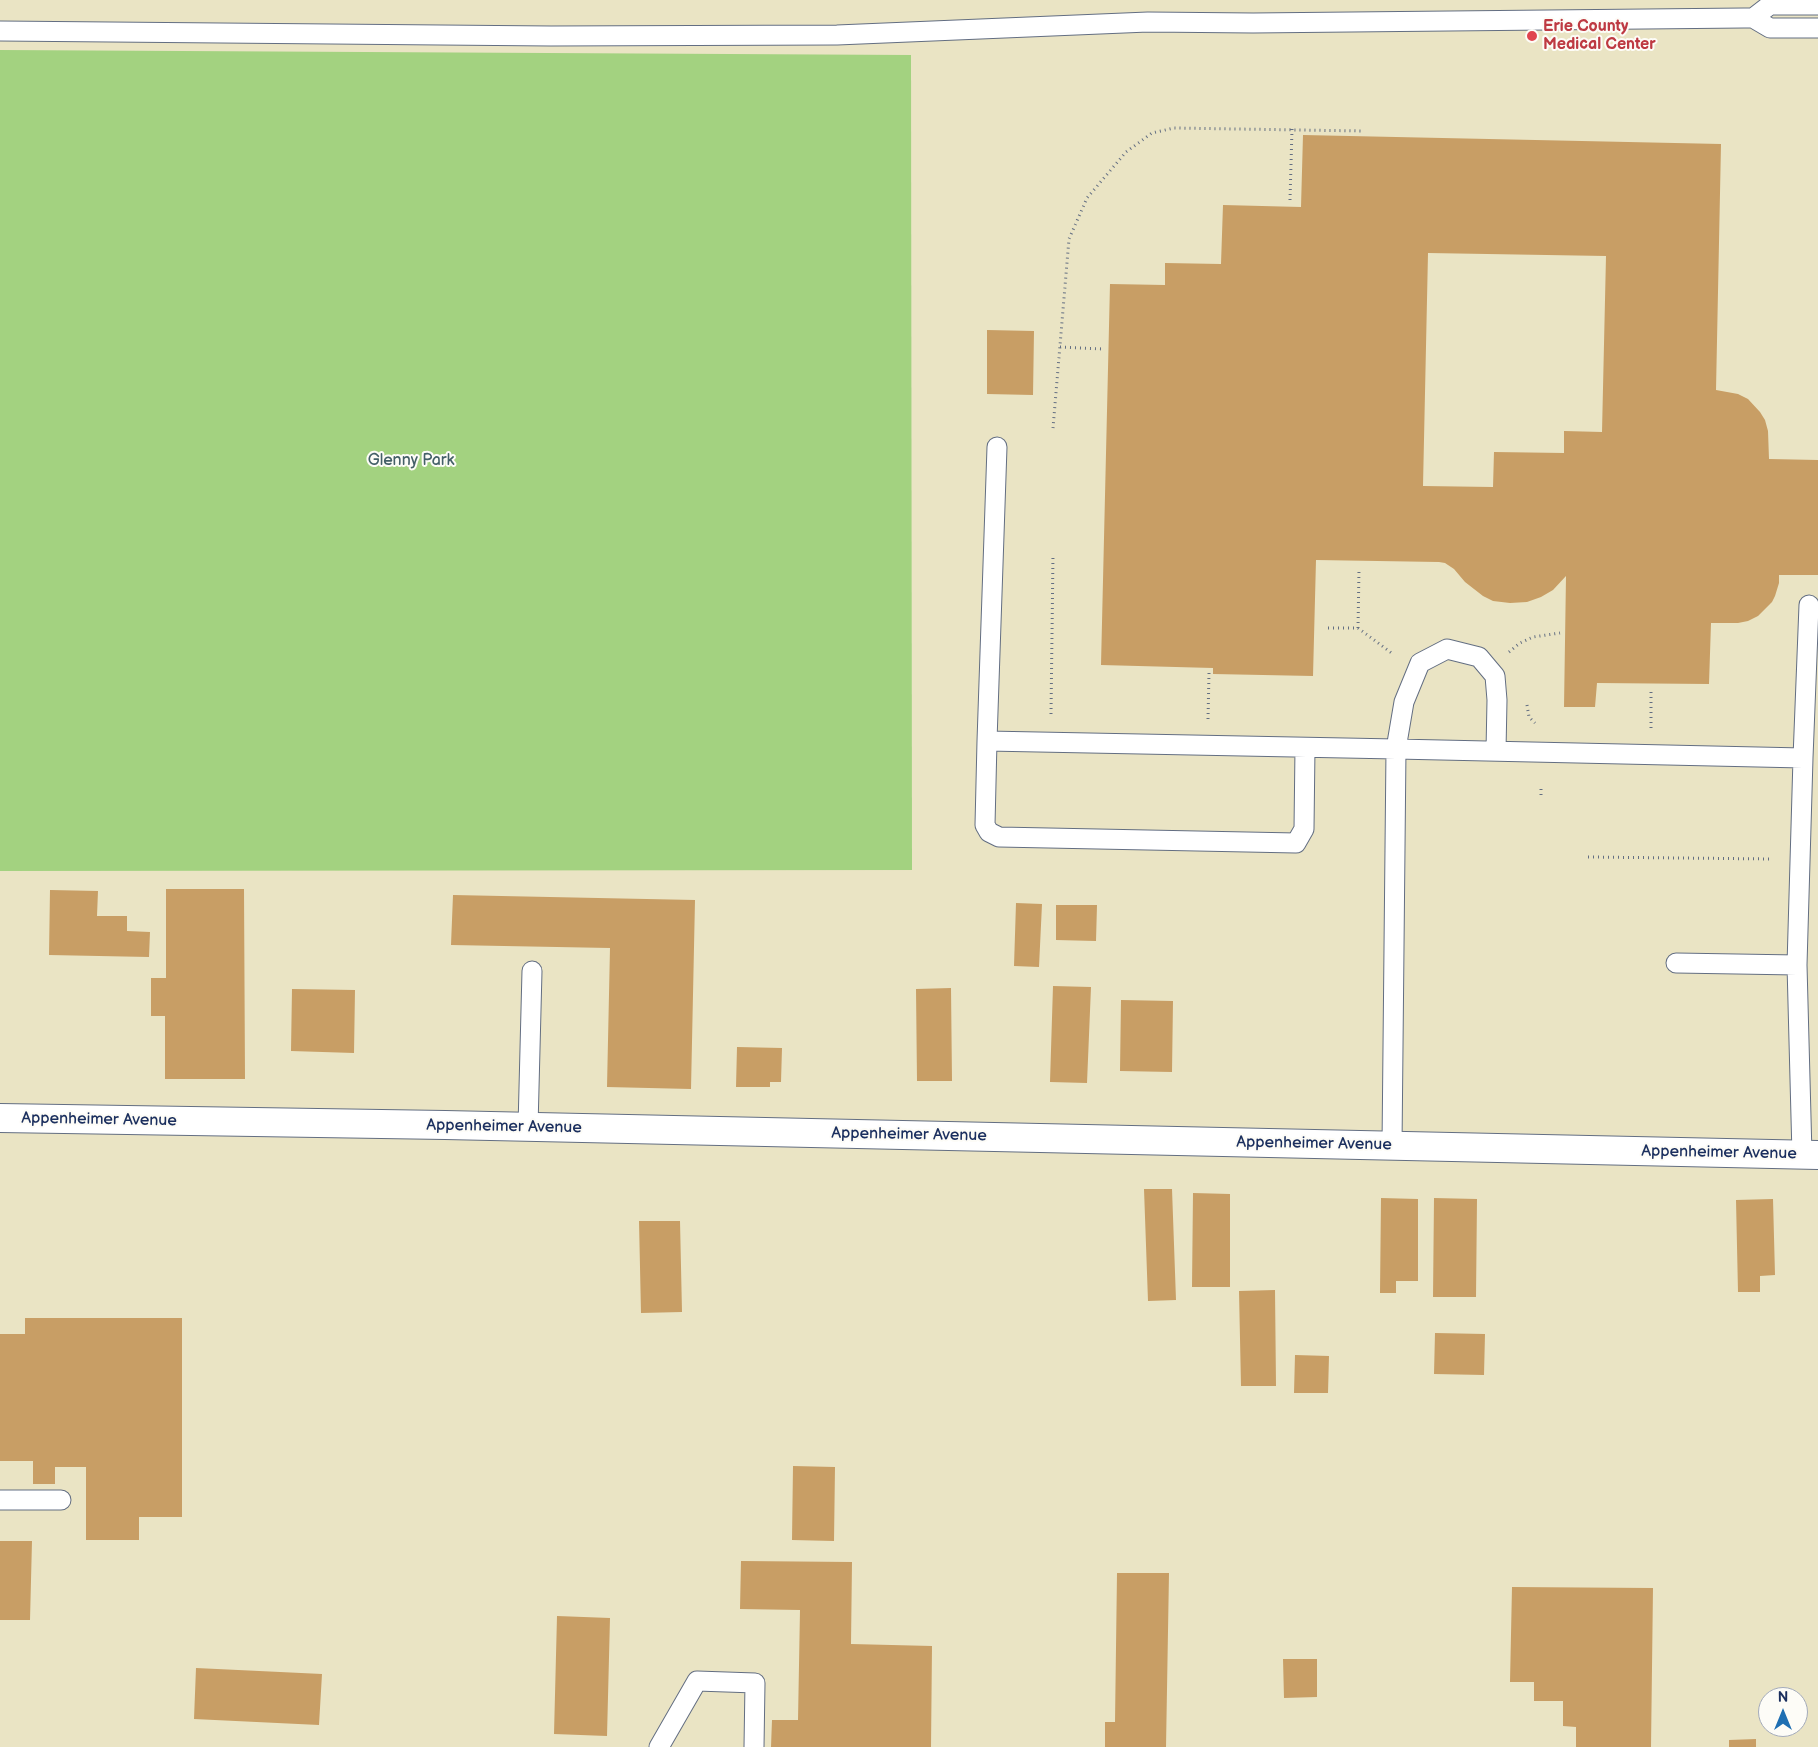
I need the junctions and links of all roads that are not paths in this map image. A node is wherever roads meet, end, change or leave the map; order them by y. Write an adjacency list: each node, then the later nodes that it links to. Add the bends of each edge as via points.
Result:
1 (1818, 5): 2 (lane, via 1770,5)
2 (1753, 18): 3 (lane, via 1770,28); 4 (lane, via 1148,22 827,35)
3 (1818, 28)
4 (0, 31)
5 (998, 447): 7 (lane)
6 (1809, 605): 11 (lane)
7 (987, 741): 8 (lane); 8 (lane, via 985,825 988,832 999,837 1296,843 1304,829)
8 (1305, 748): 9 (lane)
9 (1396, 750): 10 (lane); 10 (lane, via 1404,702 1420,664 1447,649 1479,656 1495,676); 17 (lane)
10 (1496, 751): 11 (lane)
11 (1803, 758): 13 (lane)
12 (1676, 962): 13 (lane)
13 (1797, 965): 18 (lane)
14 (532, 971): 16 (lane)
15 (0, 1118): 16 (street, Appenheimer Avenue)
16 (528, 1127): 17 (street, Appenheimer Avenue)
17 (1392, 1146): 18 (street, Appenheimer Avenue)
18 (1810, 1155)
19 (0, 1500): 20 (lane)
20 (60, 1500)
21 (659, 1747): 22 (lane, via 697,1681 755,1683)
22 (754, 1747)

